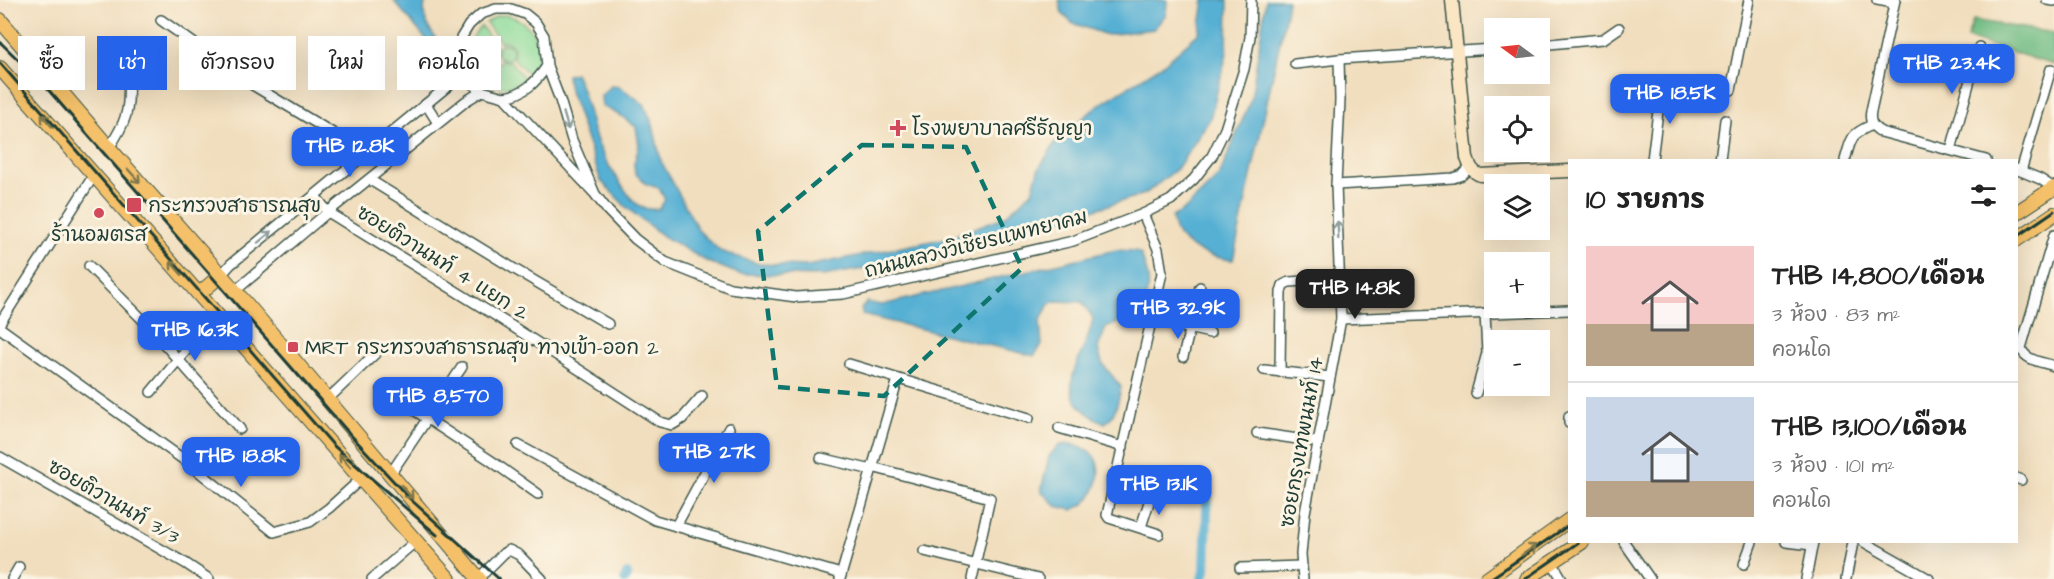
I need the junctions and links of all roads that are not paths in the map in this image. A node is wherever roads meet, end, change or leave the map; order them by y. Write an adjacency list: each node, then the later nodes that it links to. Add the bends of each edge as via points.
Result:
1 (1251, 0): 49 (street, ถนนหลวงวิเชียรแพทยาคม, via 1244,69 1212,156 1171,200)
2 (1452, 0): 15 (street)
3 (1749, 0): 24 (street)
4 (1877, 0): 6 (street)
5 (2047, 0): 7 (street)
6 (1894, 1): 30 (street, via 1870,115)
7 (2054, 1)
8 (0, 20): 31 (main road)
9 (161, 20): 33 (street, via 251,84)
10 (1619, 28): 12 (street, via 1603,39)
11 (462, 36): 18 (street, ถนนหลวงวิเชียรแพทยาคม, via 482,14 511,9 536,23 544,36)
12 (1550, 44)
13 (1979, 47): 32 (street)
14 (1484, 50): 15 (street)
15 (1458, 53): 16 (street); 38 (street)
16 (1339, 59): 17 (street); 43 (street, ซอยกรุงเทพนนท์ 14)
17 (1295, 64)
18 (547, 66): 26 (street, via 526,90); 45 (street, ถนนหลวงวิเชียรแพทยาคม, one-way to 45)
19 (0, 68): 41 (main road, one-way to 19)
20 (2051, 69): 39 (street)
21 (1661, 87): 34 (street)
22 (128, 90): 31 (street, via 123,127)
23 (443, 90): 27 (street)
24 (1731, 90)
25 (482, 91): 26 (street); 29 (street)
26 (504, 96): 45 (street, ถนนหลวงวิเชียรแพทยาคม)
27 (426, 104): 29 (street); 33 (street)
28 (1725, 120): 35 (street)
29 (438, 123): 42 (street)
30 (1872, 125): 32 (street, via 1881,132); 36 (street, via 1853,135)
31 (109, 148): 54 (main road, one-way to 54)
32 (1951, 150): 37 (street)
33 (366, 153): 46 (street)
34 (1652, 159)
35 (1720, 159)
36 (1845, 159)
37 (1982, 159)
38 (1470, 167): 40 (street, via 1480,175); 43 (street, via 1453,178)
39 (2018, 170): 44 (street)
40 (1568, 171)
41 (94, 175): 58 (main road, one-way to 41); 66 (street)
42 (370, 180): 47 (street); 67 (street)
43 (1336, 185): 55 (street, ซอยกรุงเทพนนท์ 14, one-way to 43)
44 (2054, 188): 48 (main road)
45 (595, 194): 49 (street, ถนนหลวงวิเชียรแพทยาคม, via 635,239 665,262 730,288 796,297 843,294 1062,244)
46 (315, 196): 47 (street, ซอยติวานนท์ 4 แยก 2); 54 (street, one-way to 46)
47 (328, 212): 57 (street); 84 (street, ซอยติวานนท์ 4 แยก 2, via 660,422 672,425 682,419)
48 (2018, 212)
49 (1143, 214): 65 (street, via 1158,249 1162,273)
50 (2052, 221): 52 (main road)
51 (2054, 235): 75 (street, via 2021,348 2027,357)
52 (2018, 239)
53 (89, 266): 73 (street)
54 (221, 275): 57 (main road); 58 (main road)
55 (1339, 279): 64 (street, ซอยกรุงเทพนนท์ 14); 78 (street, via 1283,285)
56 (1200, 287): 69 (street)
57 (235, 291): 85 (main road)
58 (199, 294): 61 (main road)
59 (1568, 310): 60 (street)
60 (1550, 311)
61 (217, 314): 73 (street); 99 (main road, one-way to 61)
62 (1484, 314): 64 (street)
63 (1485, 318): 83 (street, via 1487,353)
64 (1341, 319): 79 (street, ซอยกรุงเทพนนท์ 14)
65 (1152, 320): 69 (street); 94 (street)
66 (0, 323)
67 (608, 324)
68 (0, 328): 99 (street, via 187,462 274,532 310,522)
69 (1190, 328): 70 (street); 72 (street)
70 (1210, 333)
71 (380, 349): 85 (street)
72 (1183, 357)
73 (178, 361): 82 (street); 90 (street)
74 (849, 364): 80 (street)
75 (2054, 366)
76 (462, 367): 87 (street)
77 (1264, 370): 78 (street)
78 (1280, 372): 79 (street)
79 (1330, 377): 92 (street, ซอยกรุงเทพนนท์ 14)
80 (898, 379): 86 (street); 97 (street)
81 (382, 389): 87 (street)
82 (151, 392)
83 (1476, 393)
84 (702, 396)
85 (328, 399): 98 (main road)
86 (1029, 418)
87 (428, 419): 98 (street); 100 (street)
88 (729, 428): 103 (street)
89 (1059, 428): 94 (street)
90 (240, 429)
91 (1257, 434): 92 (street)
92 (1318, 442): 119 (street, ซอยกรุงเทพนนท์ 14, via 1305,513)
93 (518, 445): 103 (street, via 643,514)
94 (1123, 447): 104 (street, via 1107,515)
95 (0, 457): 124 (street, ซอยติวานนท์ 3/3)
96 (821, 458): 97 (street)
97 (872, 469): 116 (street, via 990,498); 122 (street)
98 (391, 473): 121 (main road, one-way to 121, via 460,555)
99 (361, 479): 106 (main road)
100 (538, 495)
101 (1151, 496): 104 (street)
102 (1568, 521): 132 (main road, one-way to 102)
103 (676, 526): 122 (street)
104 (1141, 528): 105 (street)
105 (1159, 534)
106 (416, 541): 114 (main road); 125 (street)
107 (1580, 543): 115 (main road)
108 (1625, 543): 135 (street)
109 (1752, 543): 117 (street)
110 (1812, 543): 136 (street)
111 (1853, 543): 137 (street)
112 (1866, 543): 138 (street)
113 (924, 551): 116 (street)
114 (426, 552): 126 (main road); 127 (main road)
115 (1552, 562): 133 (main road); 134 (street)
116 (976, 563): 129 (street); 130 (street)
117 (1744, 564)
118 (19, 567): 123 (street)
119 (1301, 567): 120 (street); 131 (street, ซอยกรุงเทพนนท์ 14)
120 (1240, 568)
121 (484, 577): 128 (street, via 509,550)
122 (840, 577)
123 (12, 579)
124 (209, 579)
125 (372, 579)
126 (449, 579)
127 (454, 579)
128 (542, 579)
129 (972, 579)
130 (1038, 579)
131 (1303, 579)
132 (1487, 579)
133 (1527, 579)
134 (1562, 579)
135 (1650, 579)
136 (1806, 579)
137 (1846, 579)
138 (1929, 579)

